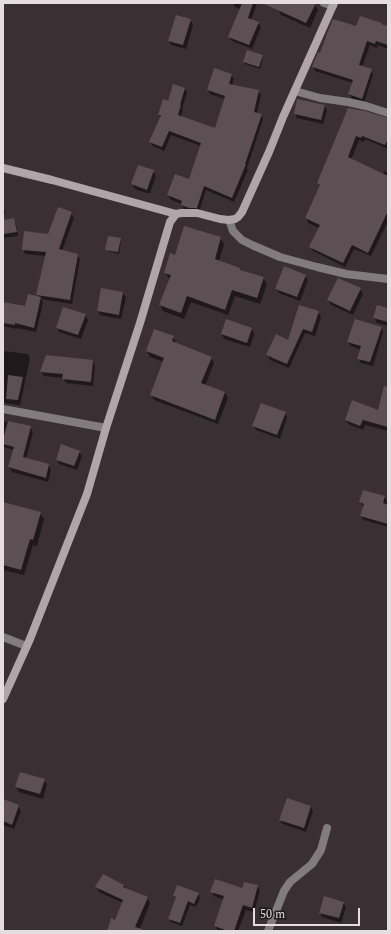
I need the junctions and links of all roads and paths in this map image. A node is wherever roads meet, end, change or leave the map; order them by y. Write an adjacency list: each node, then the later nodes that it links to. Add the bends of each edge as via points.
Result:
1 (324, 3): 2 (street)
2 (334, 5): 3 (street)
3 (295, 91): 4 (street); 7 (street, via 242,212 235,219)
4 (388, 113)
5 (3, 168): 6 (street)
6 (176, 214): 7 (street, via 197,214); 10 (street, via 166,231)
7 (229, 220): 8 (street, via 233,231 242,240 280,257 346,274)
8 (388, 279)
9 (3, 409): 10 (street)
10 (106, 428): 12 (street, via 87,494)
11 (3, 637): 12 (street)
12 (26, 646): 13 (street)
13 (3, 699)
14 (327, 828): 15 (street, via 321,850 312,864 290,882 284,891)
15 (268, 931)

